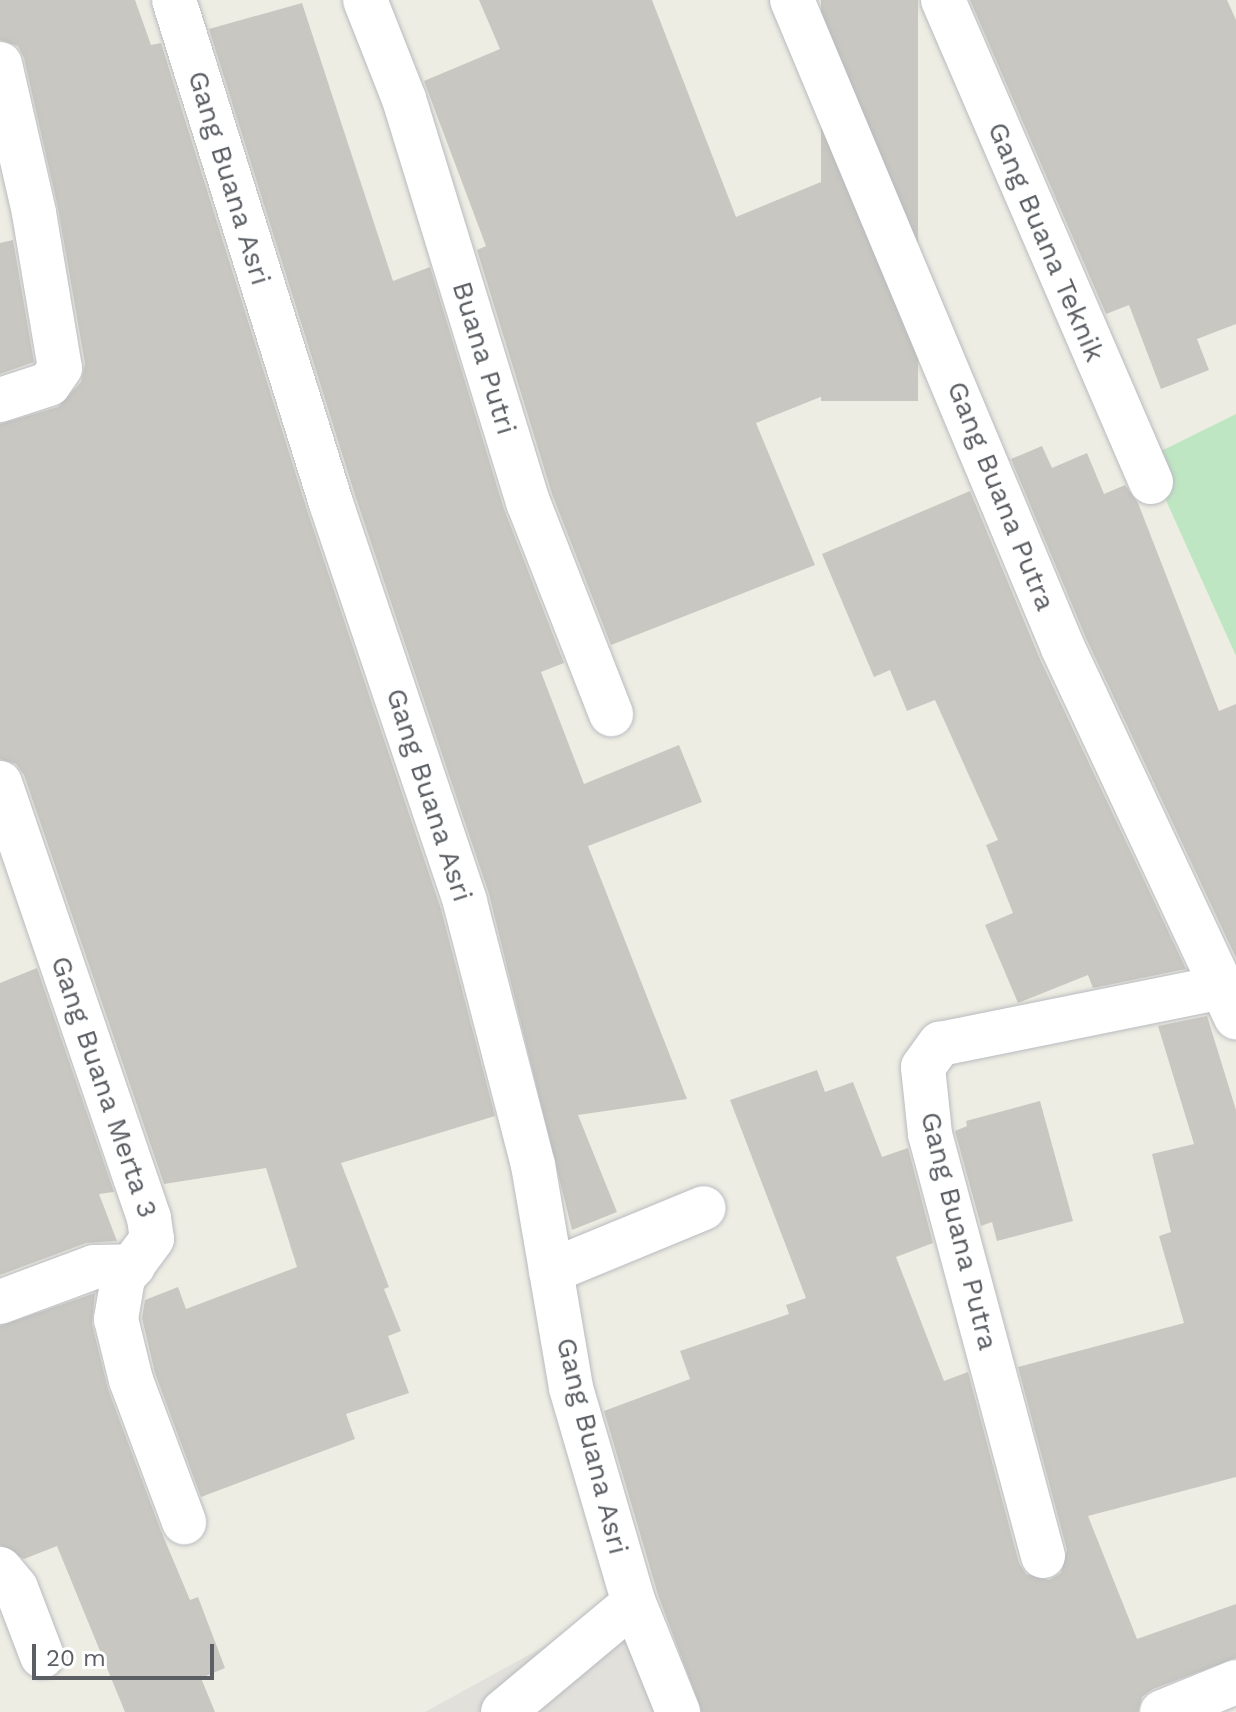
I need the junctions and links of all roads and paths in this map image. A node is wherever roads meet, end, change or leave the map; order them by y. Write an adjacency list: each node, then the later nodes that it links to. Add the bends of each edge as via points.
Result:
1 (174, 0): 14 (street, Gang Buana Asri, via 331,503 465,902 511,1064)
2 (365, 0): 9 (street, Buana Putri, via 404,99 528,502)
3 (792, 0): 11 (street, Gang Buana Putra, via 1063,648)
4 (943, 0): 8 (street, Gang Buana Teknik)
5 (0, 64): 6 (street)
6 (17, 216): 7 (street, via 60,368 49,384)
7 (0, 400)
8 (1151, 482)
9 (611, 714)
10 (0, 783): 13 (street, Gang Buana Merta 3, via 149,1218 152,1239)
11 (1227, 1003): 17 (street, Gang Buana Putra, via 940,1044 923,1067 930,1134)
12 (704, 1208): 14 (street)
13 (133, 1266): 15 (street, via 94,1267); 16 (street, Gang Buana Merta 3, via 117,1300 122,1350)
14 (551, 1271): 19 (street, Gang Buana Asri, via 571,1388)
15 (0, 1302)
16 (184, 1522)
17 (1043, 1556)
18 (0, 1569): 20 (street, via 16,1588)
19 (634, 1603): 22 (street); 23 (street, Gang Buana Asri)
20 (42, 1656)
21 (1236, 1682): 24 (street)
22 (503, 1712)
23 (678, 1712)
24 (1162, 1712)

